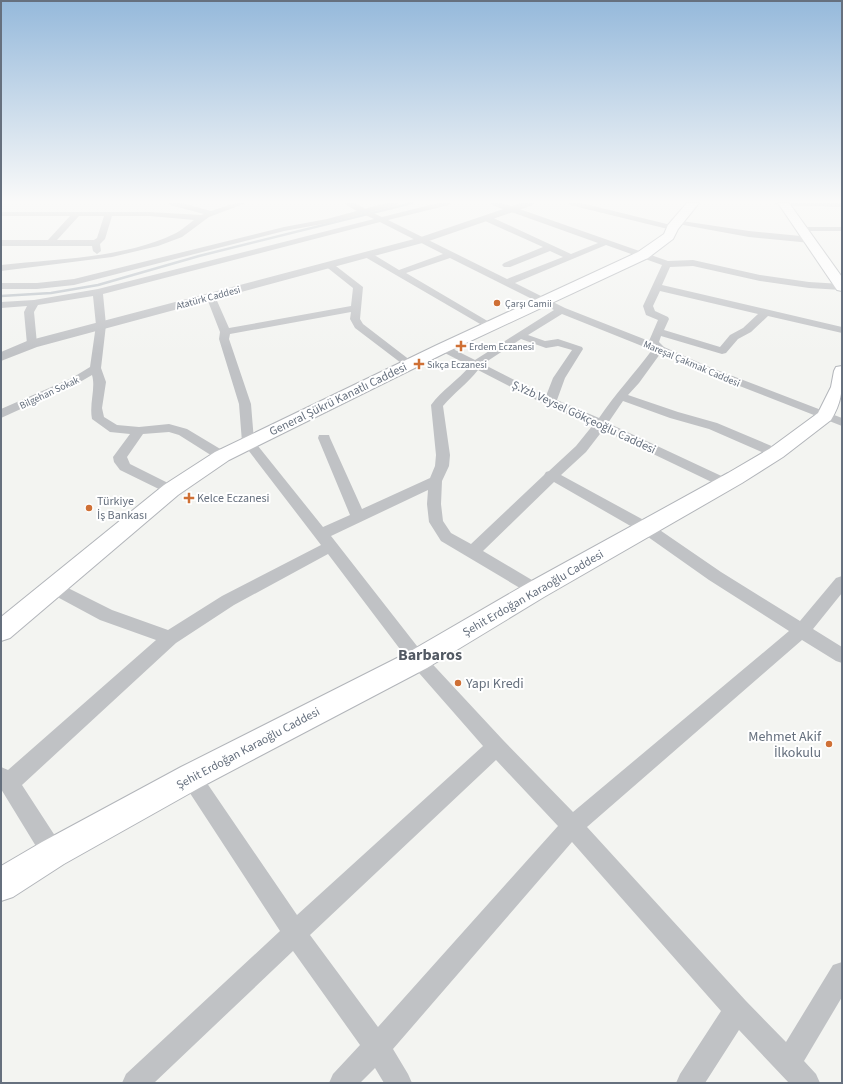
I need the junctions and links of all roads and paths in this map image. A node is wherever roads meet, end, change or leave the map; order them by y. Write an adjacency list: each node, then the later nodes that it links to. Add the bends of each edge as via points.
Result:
1 (113, 254): 12 (street)
2 (189, 254): 20 (street, via 74,282)
3 (234, 254): 23 (street)
4 (368, 254): 15 (street, Atatürk Caddesi); 18 (street)
5 (452, 254): 18 (street); 19 (street, Mareşal Çakmak Caddesi)
6 (535, 254): 16 (street)
7 (563, 254): 13 (street)
8 (579, 254): 13 (street)
9 (639, 254): 11 (street)
10 (820, 254): 22 (main road)
11 (643, 255): 14 (street); 25 (main road, General Şükrü Kanatlı Caddesi)
12 (99, 256): 17 (street)
13 (571, 257): 19 (street)
14 (667, 264): 21 (street); 22 (street, via 693,263 760,278)
15 (329, 265): 24 (street, Atatürk Caddesi); 28 (street, via 358,287)
16 (507, 265)
17 (1, 268)
18 (398, 274): 32 (street)
19 (508, 283): 25 (street, Mareşal Çakmak Caddesi)
20 (1, 286)
21 (656, 287): 30 (street); 35 (street, via 648,306 650,313 664,319)
22 (842, 287)
23 (98, 292): 26 (street); 31 (street)
24 (211, 296): 31 (street, Atatürk Caddesi); 34 (street)
25 (543, 302): 29 (street, Mareşal Çakmak Caddesi); 32 (main road, General Şükrü Kanatlı Caddesi)
26 (34, 303): 27 (street); 37 (street, via 29,312)
27 (3, 306)
28 (356, 308): 34 (street); 41 (street, via 354,319 359,326)
29 (561, 310): 36 (street); 39 (street, Mareşal Çakmak Caddesi)
30 (766, 312): 33 (street); 35 (street, via 747,330 734,337 722,352)
31 (101, 325): 37 (street, Atatürk Caddesi); 43 (street)
32 (491, 326): 38 (main road, General Şükrü Kanatlı Caddesi)
33 (842, 330)
34 (225, 332): 52 (street, via 224,340 245,404)
35 (659, 332): 39 (street, via 653,343)
36 (520, 335): 42 (street); 46 (street, via 546,345 551,341 578,349 559,378)
37 (32, 344): 40 (street, Atatürk Caddesi)
38 (443, 348): 41 (main road, General Şükrü Kanatlı Caddesi); 42 (street, Ş.Yzb Veysel Gökçeoğlu Caddesi)
39 (659, 348): 45 (street); 48 (street, Mareşal Çakmak Caddesi, via 705,369)
40 (1, 357)
41 (409, 364): 52 (main road, General Şükrü Kanatlı Caddesi)
42 (476, 365): 46 (street, Ş.Yzb Veysel Gökçeoğlu Caddesi); 56 (street, via 437,405 443,455 442,466)
43 (96, 368): 47 (street, Bilgehan Sokak, via 76,380); 50 (street, via 100,382 96,408 98,419 114,429)
44 (842, 371): 48 (main road, Şehit Erdoğan Karaoğlu Caddesi)
45 (620, 396): 49 (street); 53 (street, via 713,426)
46 (550, 402): 49 (street, Ş.Yzb Veysel Gökçeoğlu Caddesi)
47 (1, 414)
48 (833, 419): 53 (main road, Şehit Erdoğan Karaoğlu Caddesi)
49 (601, 424): 55 (street, via 581,449); 57 (street, Ş.Yzb Veysel Gökçeoğlu Caddesi)
50 (139, 431): 54 (street, via 169,428 183,432); 58 (street, via 120,457 121,462 125,467)
51 (324, 438): 59 (street)
52 (248, 442): 54 (main road, General Şükrü Kanatlı Caddesi); 61 (street)
53 (776, 453): 57 (main road, Şehit Erdoğan Karaoğlu Caddesi)
54 (222, 456): 58 (main road, General Şükrü Kanatlı Caddesi)
55 (551, 475): 60 (street); 62 (street)
56 (435, 481): 59 (street); 62 (street, via 436,522 446,536)
57 (725, 483): 60 (main road, Şehit Erdoğan Karaoğlu Caddesi)
58 (172, 490): 64 (main road, General Şükrü Kanatlı Caddesi)
59 (358, 517): 61 (street)
60 (646, 528): 65 (main road, Şehit Erdoğan Karaoğlu Caddesi); 66 (street, via 715,576)
61 (326, 540): 68 (street, via 193,621); 70 (street)
62 (473, 552): 65 (street)
63 (842, 582): 66 (street)
64 (54, 588): 67 (main road, General Şükrü Kanatlı Caddesi); 68 (street, via 106,615)
65 (536, 590): 70 (main road, Şehit Erdoğan Karaoğlu Caddesi)
66 (802, 630): 69 (street); 74 (street)
67 (1, 631)
68 (170, 638): 73 (street)
69 (842, 656)
70 (418, 660): 71 (street); 72 (main road, Şehit Erdoğan Karaoğlu Caddesi)
71 (496, 747): 74 (street); 77 (street)
72 (191, 777): 75 (main road, Şehit Erdoğan Karaoğlu Caddesi); 77 (street)
73 (5, 780): 75 (street)
74 (572, 826): 79 (street); 80 (street)
75 (53, 853): 76 (main road, Şehit Erdoğan Karaoğlu Caddesi)
76 (1, 885)
77 (295, 933): 80 (street); 82 (street)
78 (842, 974): 81 (street)
79 (737, 1010): 81 (street); 85 (street)
80 (377, 1047): 83 (street); 84 (street)
81 (788, 1063): 86 (street)
82 (136, 1083)
83 (342, 1083)
84 (399, 1083)
85 (690, 1083)
86 (807, 1083)

